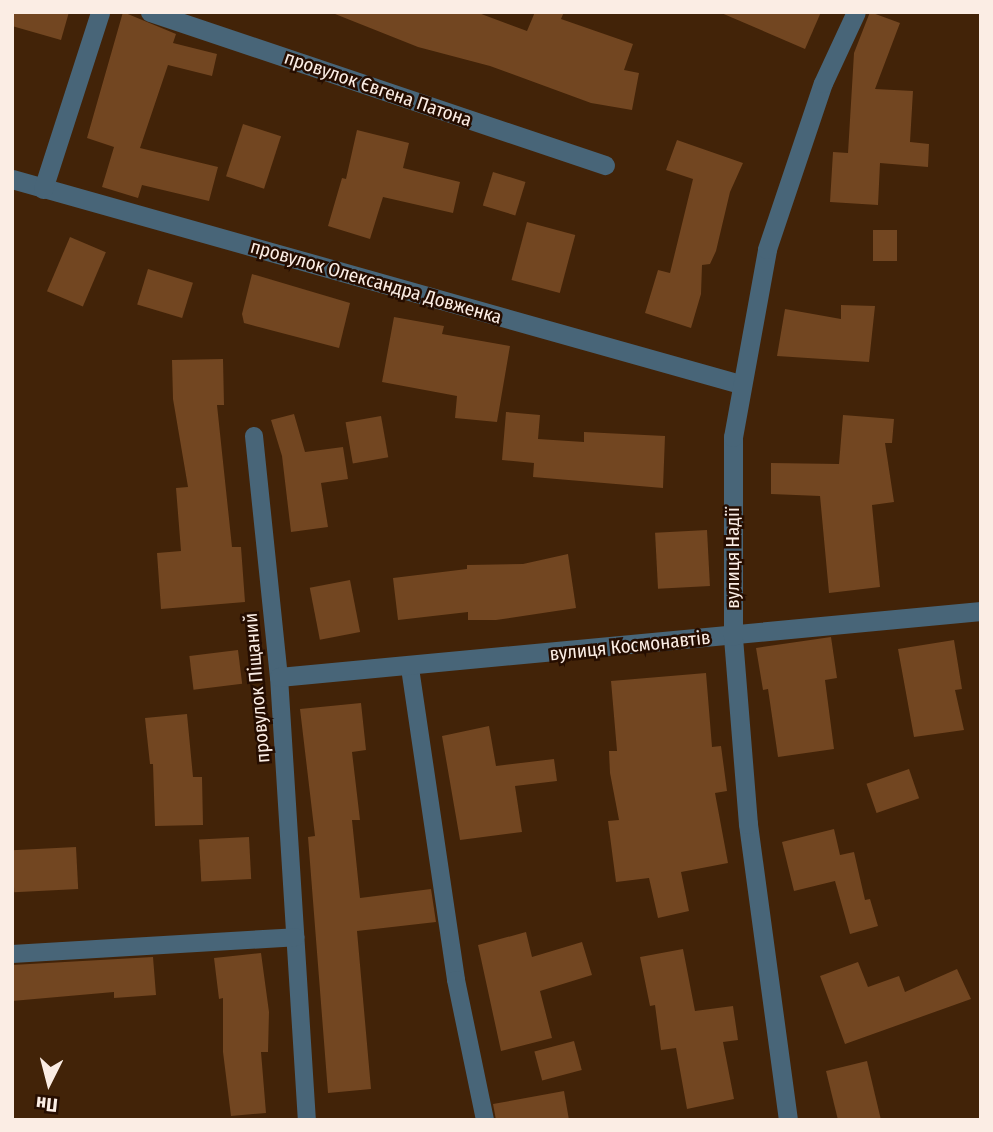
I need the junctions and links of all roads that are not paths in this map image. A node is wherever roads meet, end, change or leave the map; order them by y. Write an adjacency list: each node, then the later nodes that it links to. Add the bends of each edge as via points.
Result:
1 (100, 12): 6 (street)
2 (150, 12): 4 (street, провулок Євгена Патона)
3 (856, 12): 7 (street, вулиця Надії, via 822,83 766,249)
4 (605, 165)
5 (12, 179): 6 (street, провулок Олександра Довженка)
6 (43, 189): 7 (street, провулок Олександра Довженка)
7 (740, 384): 10 (street, вулиця Надії, via 733,437)
8 (254, 436): 12 (lane, провулок Піщаний)
9 (981, 611): 10 (street, вулиця Космонавтів)
10 (733, 636): 11 (street, вулиця Космонавтів); 17 (street, вулиця Надії, via 748,824)
11 (410, 668): 12 (street, вулиця Космонавтів); 16 (lane, via 456,981)
12 (279, 677): 13 (lane, провулок Піщаний)
13 (295, 937): 14 (lane); 15 (lane, провулок Піщаний)
14 (12, 954)
15 (307, 1120)
16 (485, 1120)
17 (788, 1120)

